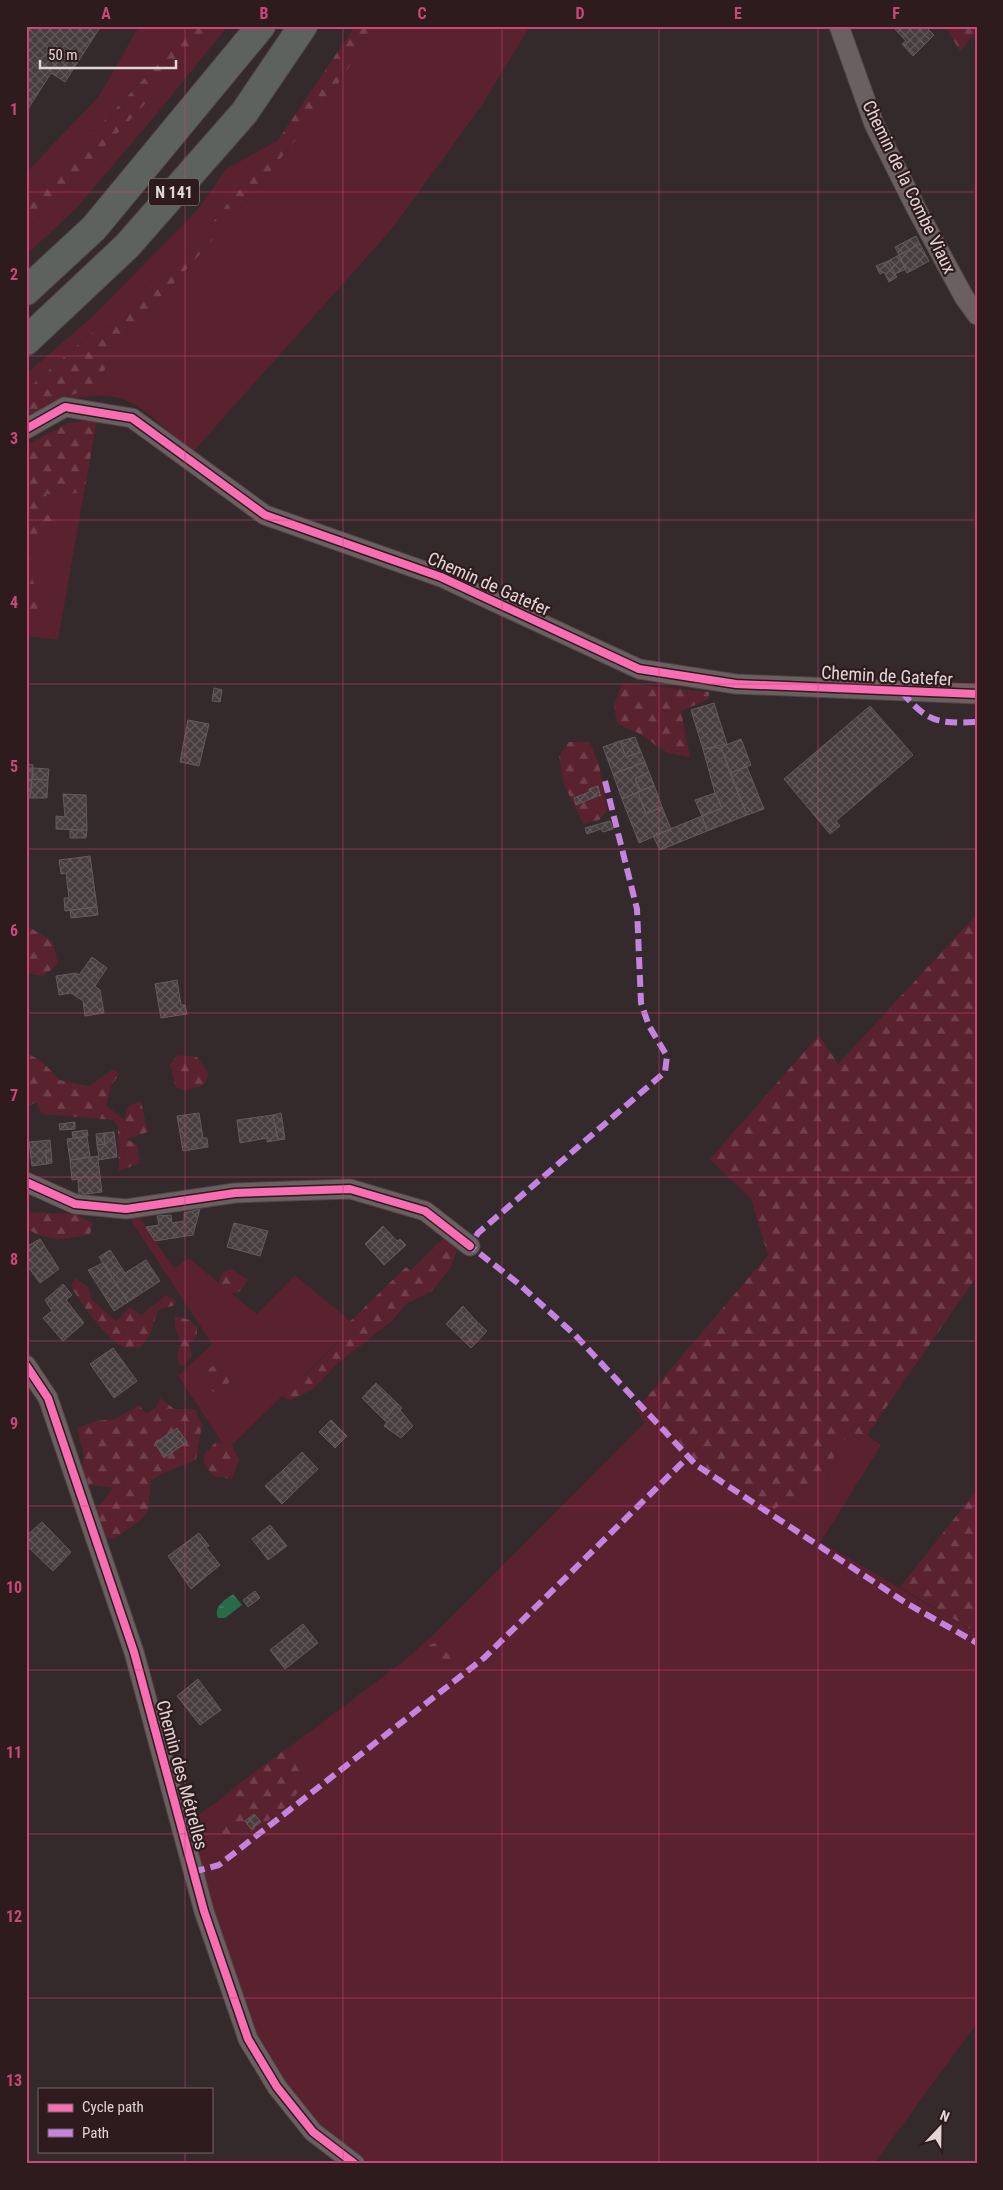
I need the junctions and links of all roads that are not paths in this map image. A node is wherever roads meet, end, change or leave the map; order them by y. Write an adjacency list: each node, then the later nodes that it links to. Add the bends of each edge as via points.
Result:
1 (261, 26): 4 (highway, N 141, via 94,228)
2 (303, 26): 6 (highway, N 141, via 244,113 127,246)
3 (839, 26): 5 (street, Chemin de la Combe Viaux, via 874,124 916,208)
4 (26, 291)
5 (977, 315)
6 (26, 341)
7 (26, 429): 8 (street, Chemin de Gatefer, via 65,407 132,418 265,515 441,577 639,669 736,684)
8 (977, 694)
9 (26, 1182): 10 (street, via 75,1204 126,1208 235,1193 350,1189 424,1211)
10 (470, 1246)
11 (26, 1365): 12 (street, Chemin des Métrelles, via 48,1398 134,1652 204,1911 248,2039 278,2087 313,2132)
12 (355, 2164)

